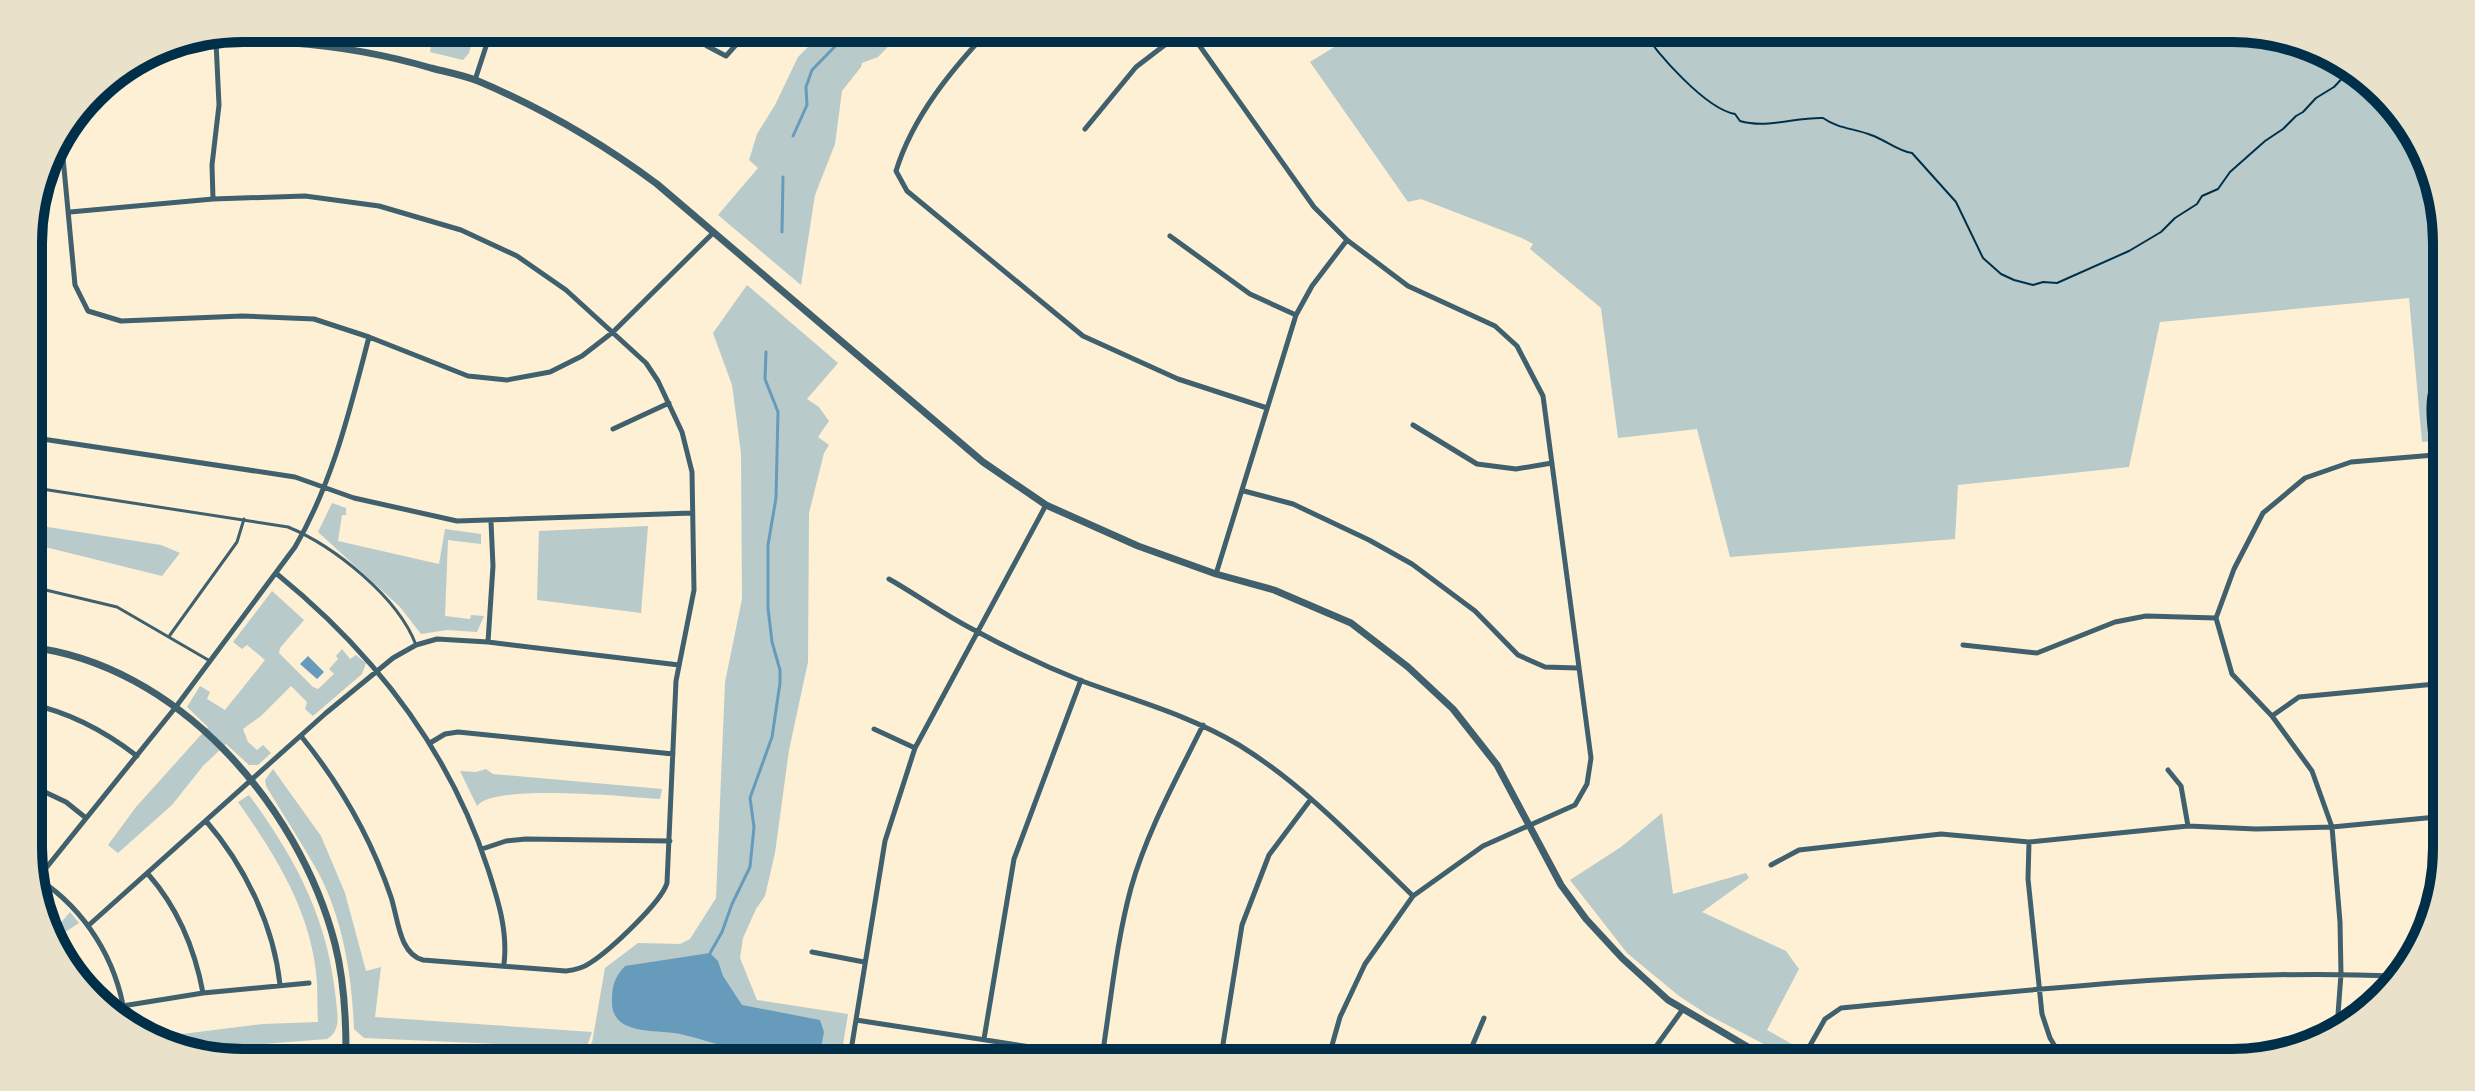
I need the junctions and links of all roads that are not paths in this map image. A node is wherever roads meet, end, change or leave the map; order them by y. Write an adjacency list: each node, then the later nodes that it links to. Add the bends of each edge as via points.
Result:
1 (239, 42): 9 (street, via 293,43 383,55)
2 (487, 42): 9 (street)
3 (702, 42): 4 (street, via 726,56)
4 (738, 42)
5 (978, 42): 21 (street, via 953,69 904,145 896,171 907,191 1083,336 1178,379)
6 (1169, 42): 10 (street, via 1136,67)
7 (1197, 42): 16 (street, via 1314,207)
8 (216, 44): 12 (street, via 219,105)
9 (475, 80): 14 (street, via 614,151)
10 (1085, 129)
11 (63, 155): 13 (street)
12 (213, 199): 13 (street); 18 (street, via 320,198 379,206 461,230 517,256)
13 (70, 212): 19 (street, via 75,285 88,311 121,321 314,319)
14 (713, 233): 18 (street); 31 (street, via 983,462)
15 (1170, 236): 17 (street, via 1250,294)
16 (1347, 240): 17 (street); 26 (street, via 1408,286 1495,326 1517,346 1543,396)
17 (1296, 315): 21 (street)
18 (613, 332): 19 (street, via 550,372 507,380 468,376); 20 (street, via 651,369)
19 (369, 337): 28 (street)
20 (669, 403): 23 (street); 32 (street, via 689,452)
21 (1267, 408): 30 (street)
22 (1413, 425): 26 (street, via 1477,464 1516,469)
23 (613, 429)
24 (42, 439): 28 (street, via 268,472)
25 (2432, 455): 27 (street); 40 (street, via 2351,462 2305,478 2263,513)
26 (1552, 463): 49 (street)
27 (2433, 464)
28 (325, 487): 34 (street, via 457,521); 35 (street)
29 (42, 489): 33 (lane)
30 (1244, 491): 37 (street); 49 (street, via 1293,504 1412,564 1475,611 1518,655 1545,667)
31 (1046, 505): 37 (street); 41 (street)
32 (692, 513): 34 (street); 48 (street, via 694,590)
33 (244, 519): 35 (lane); 42 (lane, via 237,542)
34 (491, 522): 43 (street)
35 (303, 533): 36 (street); 44 (lane, via 367,581 405,622)
36 (277, 574): 47 (street); 50 (street, via 339,628)
37 (1216, 574): 70 (street, via 1274,590 1351,623 1408,667 1462,720 1497,765)
38 (889, 579): 41 (street)
39 (42, 589): 42 (lane, via 117,607)
40 (2216, 618): 45 (street, via 2146,616 2115,622 2037,653); 55 (street, via 2232,674)
41 (976, 632): 51 (street); 60 (street)
42 (170, 635): 47 (lane)
43 (488, 642): 44 (street, via 437,639); 48 (street)
44 (416, 645): 50 (street)
45 (1963, 645)
46 (42, 648): 54 (street, via 97,663)
47 (210, 661): 54 (street)
48 (679, 665): 61 (street)
49 (1577, 668): 70 (street, via 1591,758 1587,784 1575,805)
50 (377, 671): 58 (street); 59 (street)
51 (1081, 680): 56 (street); 97 (street, via 1014,859)
52 (2433, 684): 55 (street, via 2299,697)
53 (42, 708): 62 (street, via 75,719)
54 (175, 708): 62 (street); 64 (street)
55 (2272, 716): 72 (street, via 2312,771)
56 (1203, 725): 66 (street, via 1273,767); 101 (street, via 1153,828 1131,888)
57 (874, 729): 60 (street)
58 (301, 736): 64 (street); 84 (street, via 365,834 410,954 423,960)
59 (430, 743): 61 (street, via 458,732); 75 (street)
60 (915, 748): 83 (street, via 885,841)
61 (673, 754): 73 (street)
62 (137, 756): 68 (street)
63 (2168, 770): 71 (street, via 2181,786)
64 (251, 781): 69 (street); 98 (street, via 293,843 329,923 342,981)
65 (42, 791): 68 (street)
66 (1311, 799): 80 (street); 102 (street, via 1269,855 1242,925)
67 (2433, 817): 72 (street)
68 (86, 818): 77 (street)
69 (206, 821): 78 (street); 88 (street, via 257,903)
70 (1531, 826): 80 (street, via 1483,846); 93 (street, via 1561,885 1586,919 1622,958)
71 (2188, 826): 72 (street); 74 (street)
72 (2332, 827): 85 (street)
73 (670, 841): 75 (street, via 519,839); 84 (street, via 661,897 593,961 561,971)
74 (2029, 842): 76 (street, via 1941,834 1871,840 1799,850); 89 (street)
75 (482, 849): 84 (street, via 503,920)
76 (1771, 865)
77 (44, 871)
78 (148, 874): 81 (street); 90 (street, via 186,936)
79 (46, 885): 81 (street)
80 (1413, 896): 103 (street, via 1365,964)
81 (89, 925): 91 (street, via 116,976)
82 (812, 952): 83 (street)
83 (864, 962): 96 (street)
84 (504, 964)
85 (2341, 974): 86 (street); 89 (street); 95 (street)
86 (2386, 976)
87 (309, 983): 88 (street)
88 (280, 985): 90 (street)
89 (2038, 990): 107 (street, via 1841,1008 1825,1019); 108 (street)
90 (203, 993): 91 (street)
91 (123, 1005): 92 (street)
92 (120, 1006)
93 (1683, 1009): 105 (street); 106 (street)
94 (1484, 1018): 104 (street)
95 (2338, 1018)
96 (856, 1020): 97 (street); 99 (street)
97 (984, 1039): 100 (street)
98 (346, 1049)
99 (851, 1049)
100 (1050, 1049)
101 (1103, 1049)
102 (1222, 1049)
103 (1331, 1049)
104 (1471, 1049)
105 (1654, 1049)
106 (1751, 1049)
107 (1808, 1049)
108 (2057, 1049)

